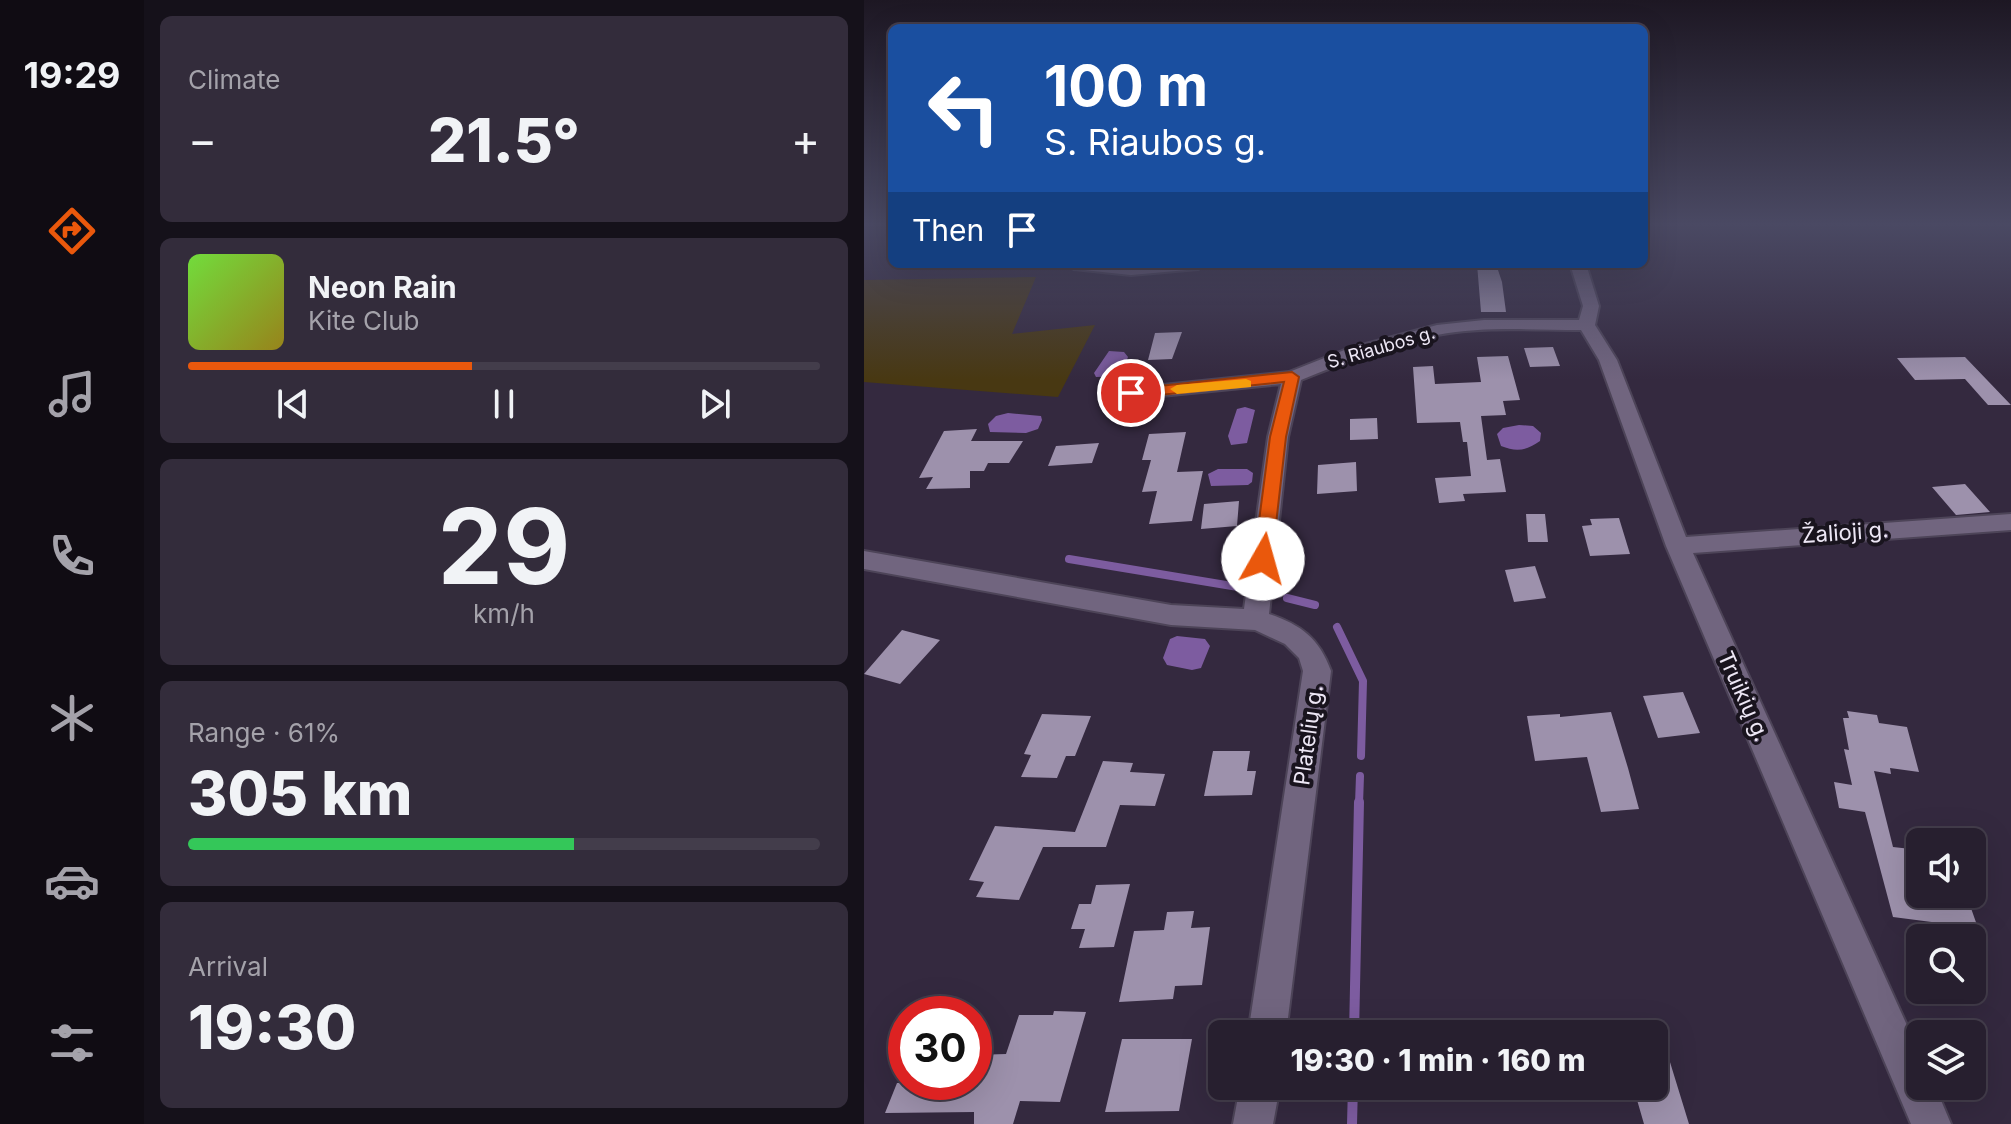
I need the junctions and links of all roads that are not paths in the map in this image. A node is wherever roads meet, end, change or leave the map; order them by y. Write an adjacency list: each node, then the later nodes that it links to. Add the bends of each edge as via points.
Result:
1 (1582, 275): 2 (street, via 1591,306)
2 (1586, 325): 3 (street, S. Riaubos g., via 1437,330 1353,353); 6 (street, Truikių g., via 1608,360)
3 (1292, 377): 4 (street, S. Riaubos g.); 8 (street, via 1278,437)
4 (1131, 393)
5 (2011, 522): 6 (street, Žalioji g.)
6 (1678, 546): 12 (street, Truikių g.)
7 (864, 560): 8 (street, Platelių g., via 1171,615)
8 (1255, 620): 9 (street, Platelių g., via 1283,628 1304,642 1317,671)
9 (1269, 1020)
10 (1257, 1100): 11 (street)
11 (1253, 1124)
12 (1931, 1124)

